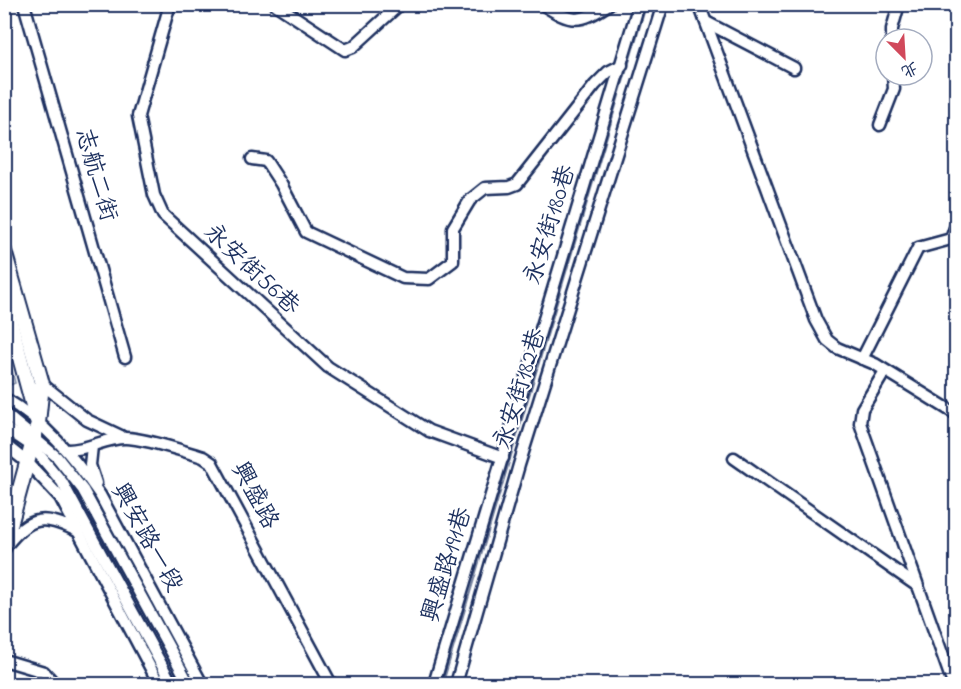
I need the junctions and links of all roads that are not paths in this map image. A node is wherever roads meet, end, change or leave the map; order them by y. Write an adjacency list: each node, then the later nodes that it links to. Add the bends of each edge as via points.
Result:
1 (24, 4): 21 (street, 志航二街)
2 (170, 4): 34 (street, 永安街56巷, via 138,116 154,195 163,215 328,367 429,431)
3 (275, 4): 4 (street, via 345,50 354,47)
4 (400, 4)
5 (542, 4): 6 (street, via 572,21)
6 (609, 4)
7 (639, 4): 13 (street, 永安街180巷)
8 (663, 4): 52 (street, 永安街182巷, via 519,465)
9 (699, 4): 11 (street)
10 (899, 4): 12 (street)
11 (706, 22): 14 (street); 22 (street, via 816,320 827,340)
12 (893, 27)
13 (622, 65): 17 (street, via 595,85 517,184 485,188 470,200 453,228 453,261 429,279 403,278 306,232 266,161); 34 (street, 永安街180巷)
14 (794, 68)
15 (894, 87): 16 (street)
16 (880, 125)
17 (252, 159)
18 (957, 225): 22 (street, via 951,239 918,248)
19 (4, 251): 24 (main road)
20 (4, 299): 29 (main road)
21 (124, 357)
22 (862, 359): 23 (street)
23 (885, 371): 27 (street); 41 (street, via 862,409 860,423)
24 (42, 384): 29 (main road); 30 (street, via 87,420 113,435)
25 (4, 398): 29 (street)
26 (4, 413): 29 (street)
27 (957, 414)
28 (4, 427): 29 (street)
29 (34, 435): 33 (street, 興安路一段); 36 (main road); 39 (street, 興安路一段); 42 (street, 興安路一段, via 83,490)
30 (127, 438): 32 (street, 興盛路); 50 (street, 興盛路, via 203,457 212,463)
31 (4, 444): 36 (street, 興安路一段)
32 (92, 446): 33 (street, 興盛路); 37 (street, via 90,465)
33 (66, 450): 37 (street, 興安路一段)
34 (503, 458): 51 (street, 興盛路191巷)
35 (734, 458): 41 (street)
36 (28, 463): 38 (street, 興安路一段, via 60,497); 40 (main road)
37 (100, 495): 42 (street, 興安路一段)
38 (78, 531): 39 (street); 40 (street, via 39,519 18,531); 43 (street, 興安路一段)
39 (93, 537): 43 (street, 興安路一段)
40 (4, 548)
41 (916, 585): 53 (street)
42 (156, 613): 48 (street, 興安路一段); 49 (street, 興安路一段)
43 (134, 625): 46 (street, 興安路一段); 47 (street, 興安路一段)
44 (4, 660): 45 (street, via 44,672)
45 (56, 684)
46 (159, 684)
47 (172, 684)
48 (189, 684)
49 (202, 684)
50 (331, 684)
51 (434, 684)
52 (456, 684)
53 (953, 684)

